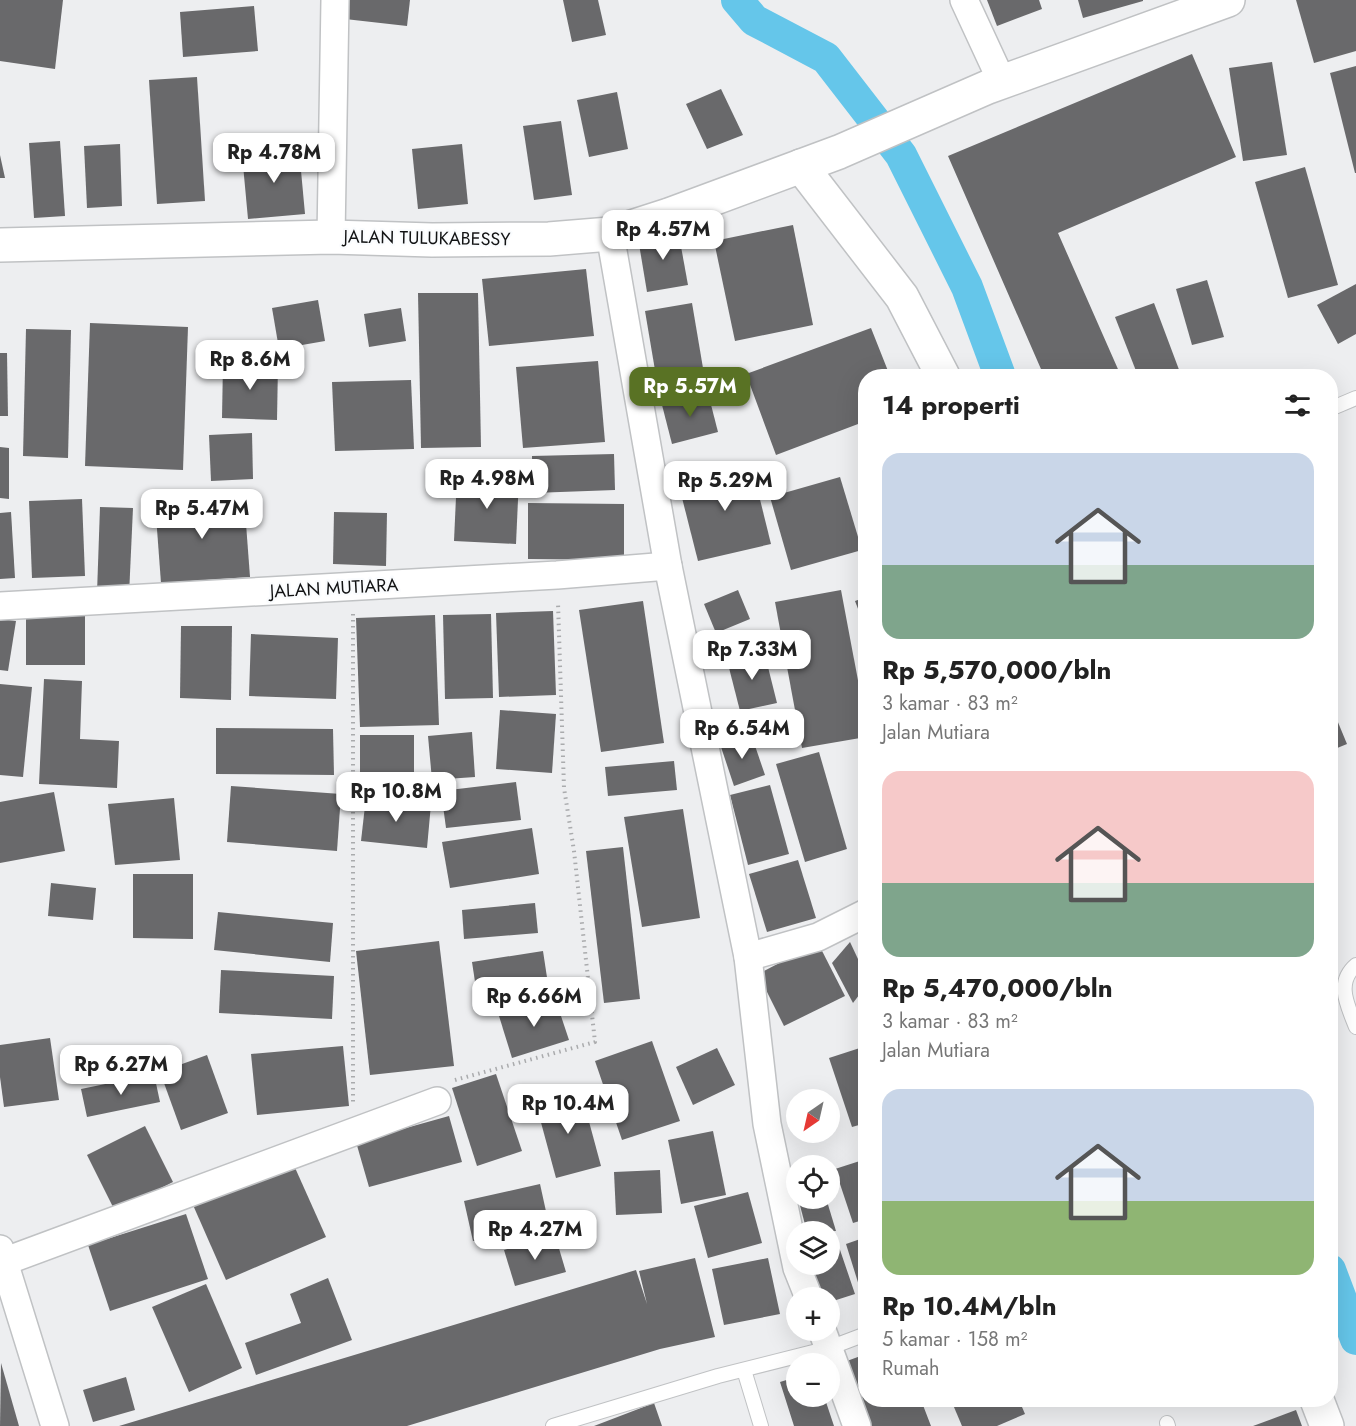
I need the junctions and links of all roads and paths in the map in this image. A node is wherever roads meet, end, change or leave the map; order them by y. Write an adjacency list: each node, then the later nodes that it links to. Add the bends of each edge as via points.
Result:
1 (335, 0): 7 (street)
2 (964, 0): 4 (street)
3 (1228, 0): 4 (main road, JALAN TULUKABESSY)
4 (995, 85): 5 (main road, JALAN TULUKABESSY)
5 (801, 166): 6 (main road, JALAN TULUKABESSY); 9 (main road, via 902,297)
6 (610, 234): 7 (main road, JALAN TULUKABESSY, via 549,239); 12 (street)
7 (331, 237): 8 (main road, JALAN TULUKABESSY)
8 (0, 245)
9 (939, 369)
10 (1356, 398): 11 (lane)
11 (1338, 406)
12 (668, 566): 13 (street, JALAN MUTIARA); 17 (street)
13 (557, 575): 14 (street, JALAN MUTIARA); 20 (path, via 564,788 595,1042 441,1084)
14 (353, 587): 15 (street, JALAN MUTIARA); 21 (path)
15 (0, 606)
16 (858, 918): 17 (street, via 818,937)
17 (748, 957): 23 (street, via 767,1124 797,1268)
18 (1356, 965): 19 (lane, via 1349,971 1343,994)
19 (1356, 1027)
20 (437, 1101): 21 (street)
21 (354, 1132): 22 (street)
22 (2, 1256): 30 (street)
23 (805, 1287)
24 (858, 1335): 25 (lane)
25 (840, 1337)
26 (820, 1341): 28 (lane)
27 (826, 1341): 33 (street)
28 (744, 1370): 31 (lane); 32 (lane)
29 (1320, 1407): 34 (main road)
30 (55, 1426)
31 (553, 1426)
32 (760, 1426)
33 (857, 1426)
34 (1327, 1426)

